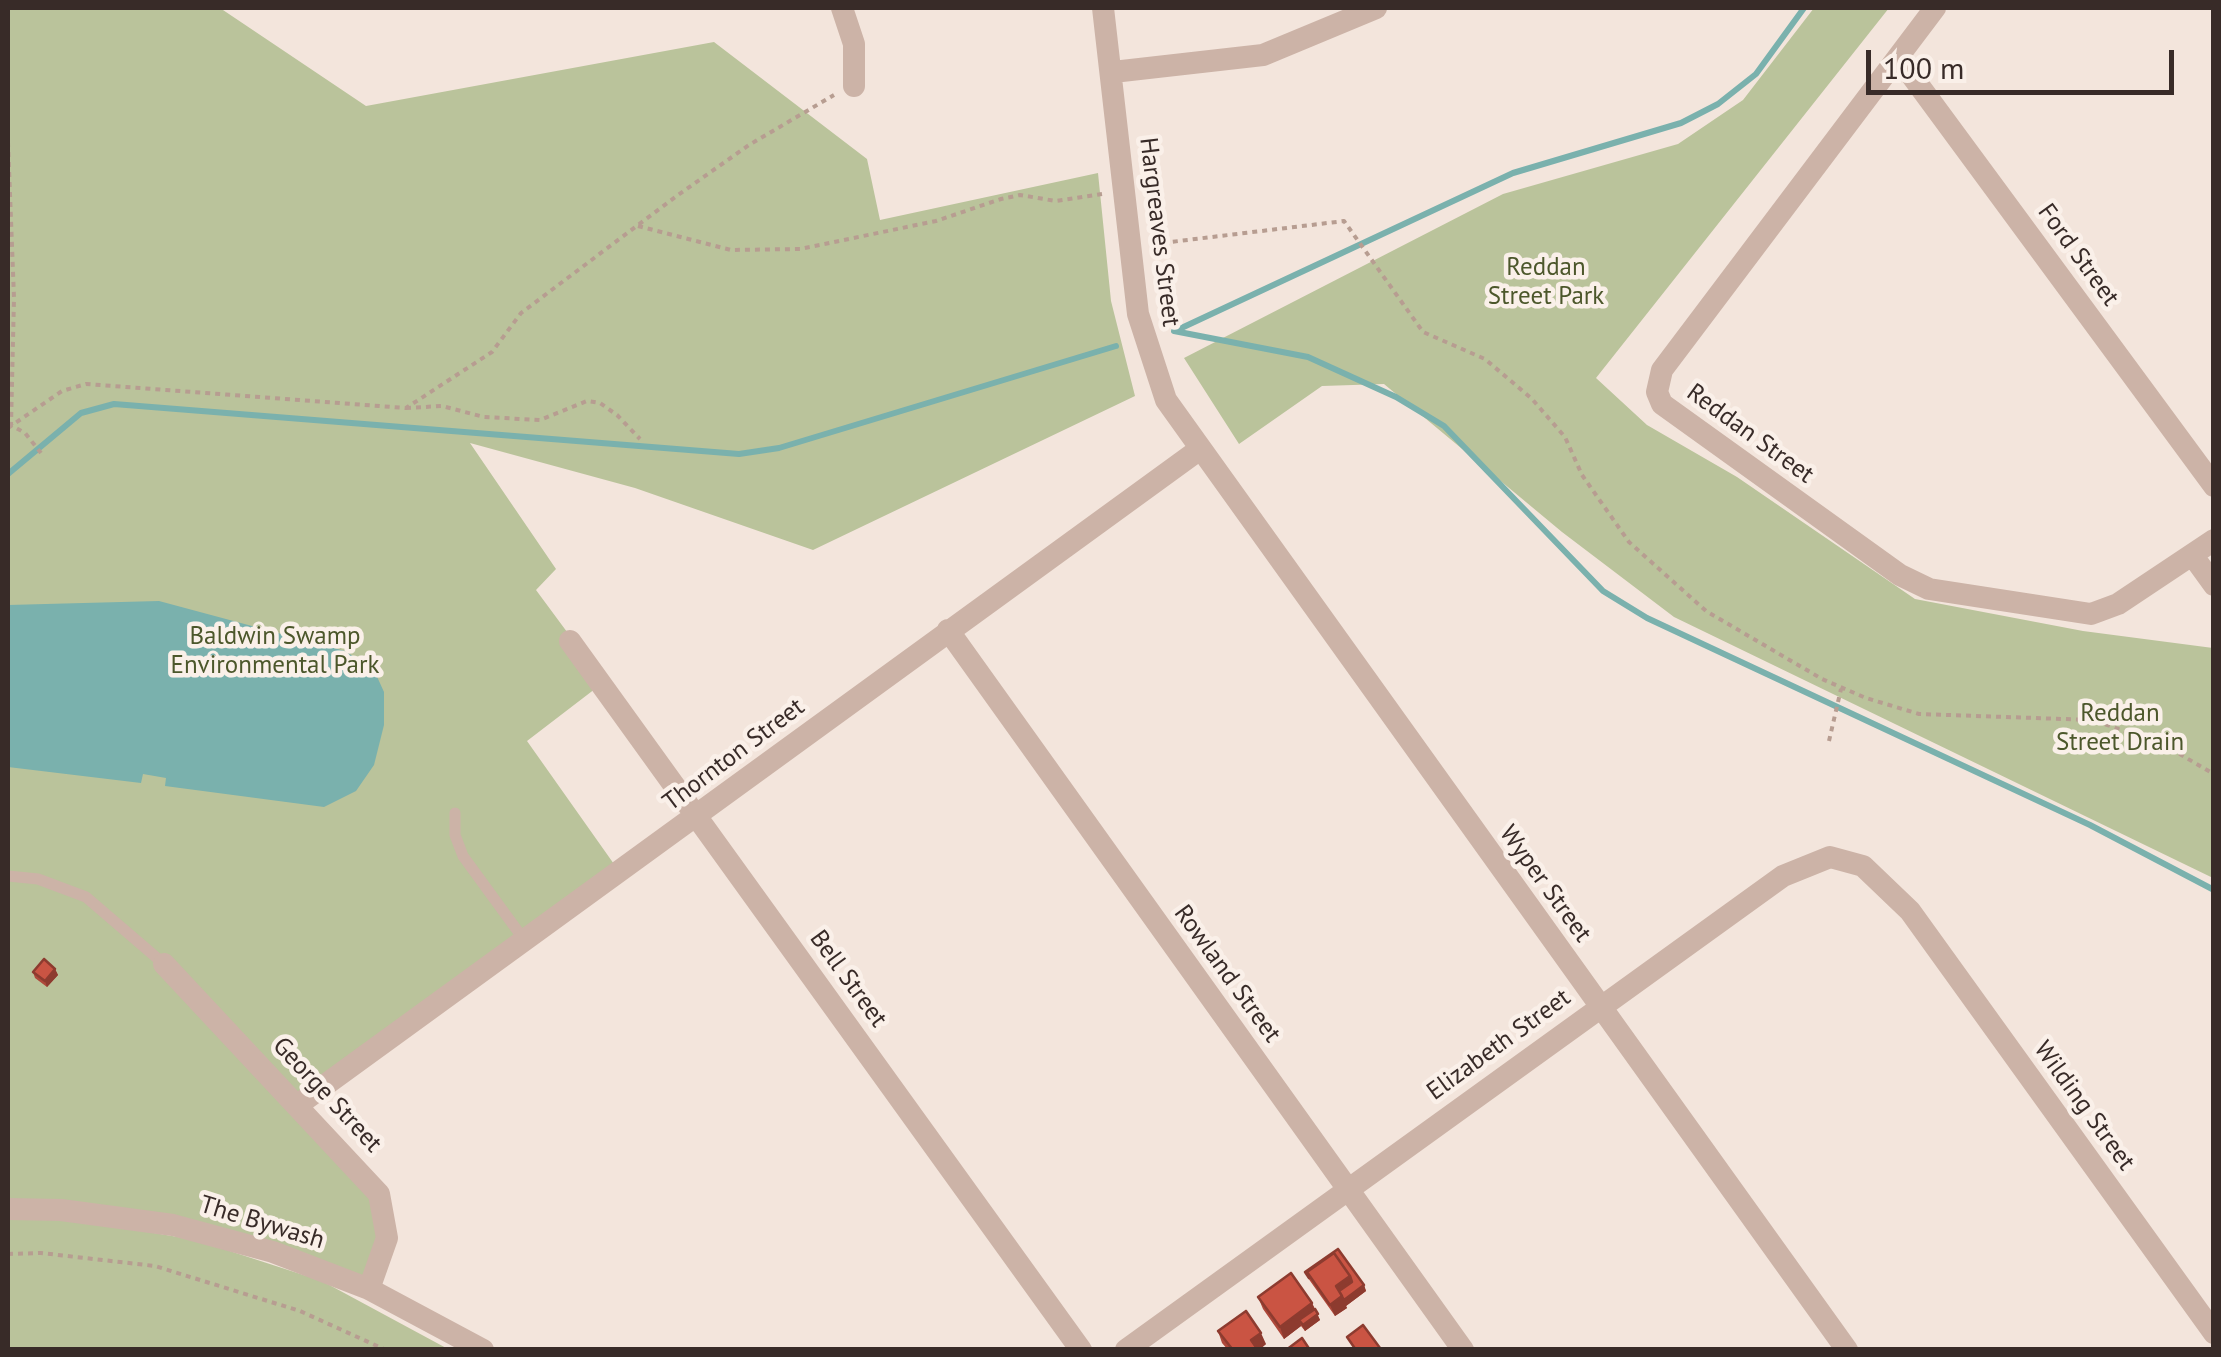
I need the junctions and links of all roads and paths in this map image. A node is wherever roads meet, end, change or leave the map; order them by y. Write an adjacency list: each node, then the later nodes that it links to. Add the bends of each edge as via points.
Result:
1 (842, 8): 7 (street, via 854,44)
2 (1104, 8): 6 (street, Hargreaves Street)
3 (1376, 8): 6 (street, via 1263,56)
4 (1935, 8): 5 (street, Reddan Street)
5 (1898, 57): 17 (street, Ford Street); 19 (street, Reddan Street, via 1662,370 1662,404 1929,589 2090,614 2118,604)
6 (1113, 72): 15 (street, Hargreaves Street, via 1136,294 1159,384)
7 (854, 86): 10 (path, via 750,145)
8 (8, 142): 13 (path)
9 (1105, 194): 10 (path, via 1056,201 1020,195 800,250 731,250)
10 (637, 226): 12 (path, via 521,313 492,352)
11 (1155, 261): 23 (path, via 1154,244 1344,221 1424,332 1485,359 1532,399 1565,438 1599,502 1659,570 1706,611)
12 (406, 408): 13 (path, via 86,384 62,391); 14 (path, via 442,406 484,418 540,420 587,400 608,408)
13 (10, 427): 16 (path)
14 (640, 440)
15 (1200, 450): 21 (street, Thornton Street); 32 (street, Wyper Street)
16 (41, 454)
17 (2214, 486)
18 (2214, 540): 19 (street)
19 (2193, 556): 20 (street)
20 (2214, 584)
21 (948, 630): 27 (street, Thornton Street); 34 (street, Rowland Street)
22 (570, 640): 27 (street, Bell Street)
23 (1841, 691): 24 (path); 25 (path, via 1918,714 2093,720 2164,745)
24 (1830, 739)
25 (2214, 774)
26 (455, 813): 30 (lane, via 462,856)
27 (697, 816): 30 (street, Thornton Street); 41 (street, Bell Street)
28 (8, 876): 31 (lane, via 38,879 86,898)
29 (1910, 910): 32 (street, Elizabeth Street, via 1863,866 1815,860); 38 (street, Wilding Street)
30 (525, 942): 33 (street, Thornton Street)
31 (164, 964): 33 (street, George Street)
32 (1599, 1007): 34 (street, Elizabeth Street); 44 (street, Wyper Street)
33 (300, 1104): 37 (street, George Street, via 385,1206 387,1238)
34 (1346, 1188): 42 (street, Elizabeth Street); 43 (street, Rowland Street)
35 (8, 1210): 37 (street, The Bywash, via 173,1225)
36 (8, 1254): 39 (path, via 155,1266 300,1310)
37 (369, 1288): 40 (street, The Bywash)
38 (2214, 1333)
39 (386, 1350)
40 (483, 1350)
41 (1081, 1350)
42 (1126, 1350)
43 (1462, 1350)
44 (1847, 1350)

